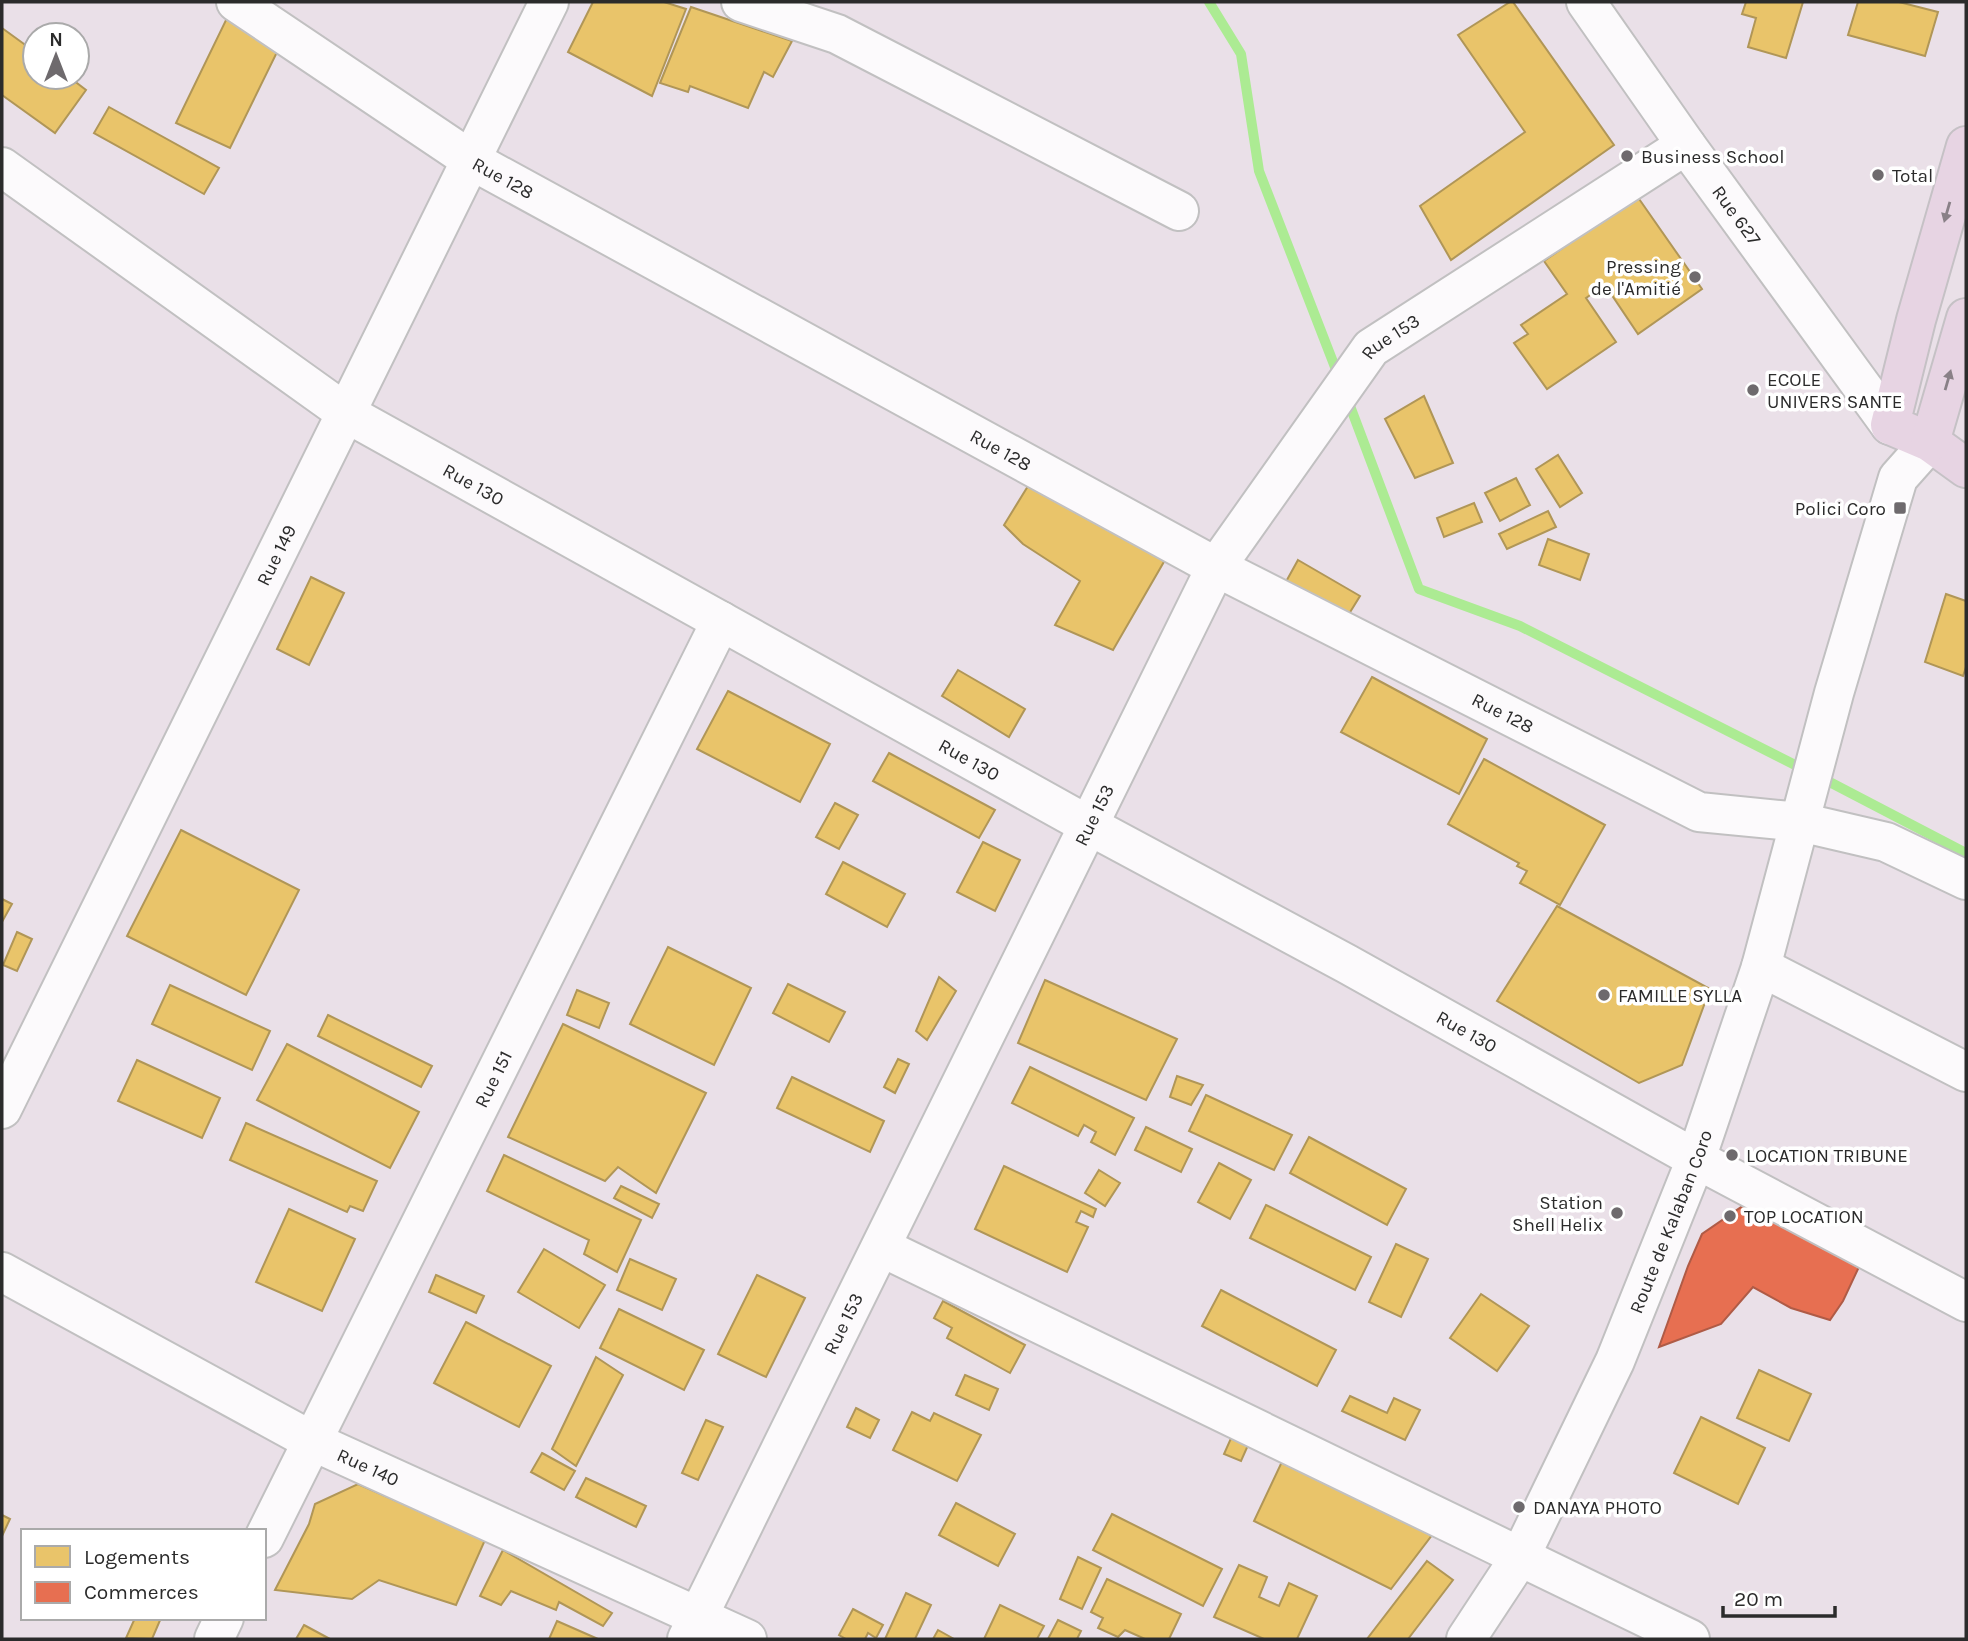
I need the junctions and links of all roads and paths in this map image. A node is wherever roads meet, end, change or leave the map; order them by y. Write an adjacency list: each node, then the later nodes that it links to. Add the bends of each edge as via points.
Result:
1 (236, 2): 7 (street, Rue 128)
2 (549, 2): 7 (street, Rue 149)
3 (741, 2): 9 (street, via 837,34)
4 (1586, 2): 5 (street, Rue 627)
5 (1686, 145): 12 (street, Rue 627); 16 (street, Rue 153, via 1371,348)
6 (1966, 146): 12 (main road, one-way to 12)
7 (471, 160): 11 (street, Rue 149); 16 (street, Rue 128)
8 (3, 170): 11 (street, Rue 130)
9 (1179, 211)
10 (1966, 318): 13 (main road, one-way to 10)
11 (346, 413): 17 (street, Rue 130); 23 (street, Rue 149)
12 (1891, 425): 13 (main road); 15 (street)
13 (1930, 442): 14 (main road); 15 (street)
14 (1966, 468)
15 (1898, 478): 18 (street, Route de Kalaban Coro, via 1833,693)
16 (1216, 567): 18 (street, Rue 128, via 1699,812); 19 (street, Rue 153)
17 (721, 621): 19 (street, Rue 130); 28 (street, Rue 151)
18 (1800, 822): 20 (street, Rue 128, via 1886,842); 21 (street, Route de Kalaban Coro)
19 (1088, 825): 24 (street, Rue 130); 25 (street, Rue 153)
20 (1966, 880)
21 (1761, 967): 22 (street); 24 (street, Route de Kalaban Coro)
22 (1966, 1072)
23 (2, 1109)
24 (1696, 1159): 27 (street, Rue 130); 30 (street, Route de Kalaban Coro, via 1615,1361)
25 (881, 1247): 30 (street); 32 (street, Rue 153)
26 (2, 1272): 28 (street, Rue 140)
27 (1966, 1302)
28 (312, 1441): 29 (street, Rue 151); 32 (street, Rue 140)
29 (266, 1534)
30 (1520, 1557): 35 (street, Route de Kalaban Coro); 36 (street)
31 (223, 1620): 33 (street)
32 (693, 1628): 34 (street, Rue 140)
33 (214, 1639)
34 (747, 1639)
35 (1466, 1639)
36 (1690, 1639)

